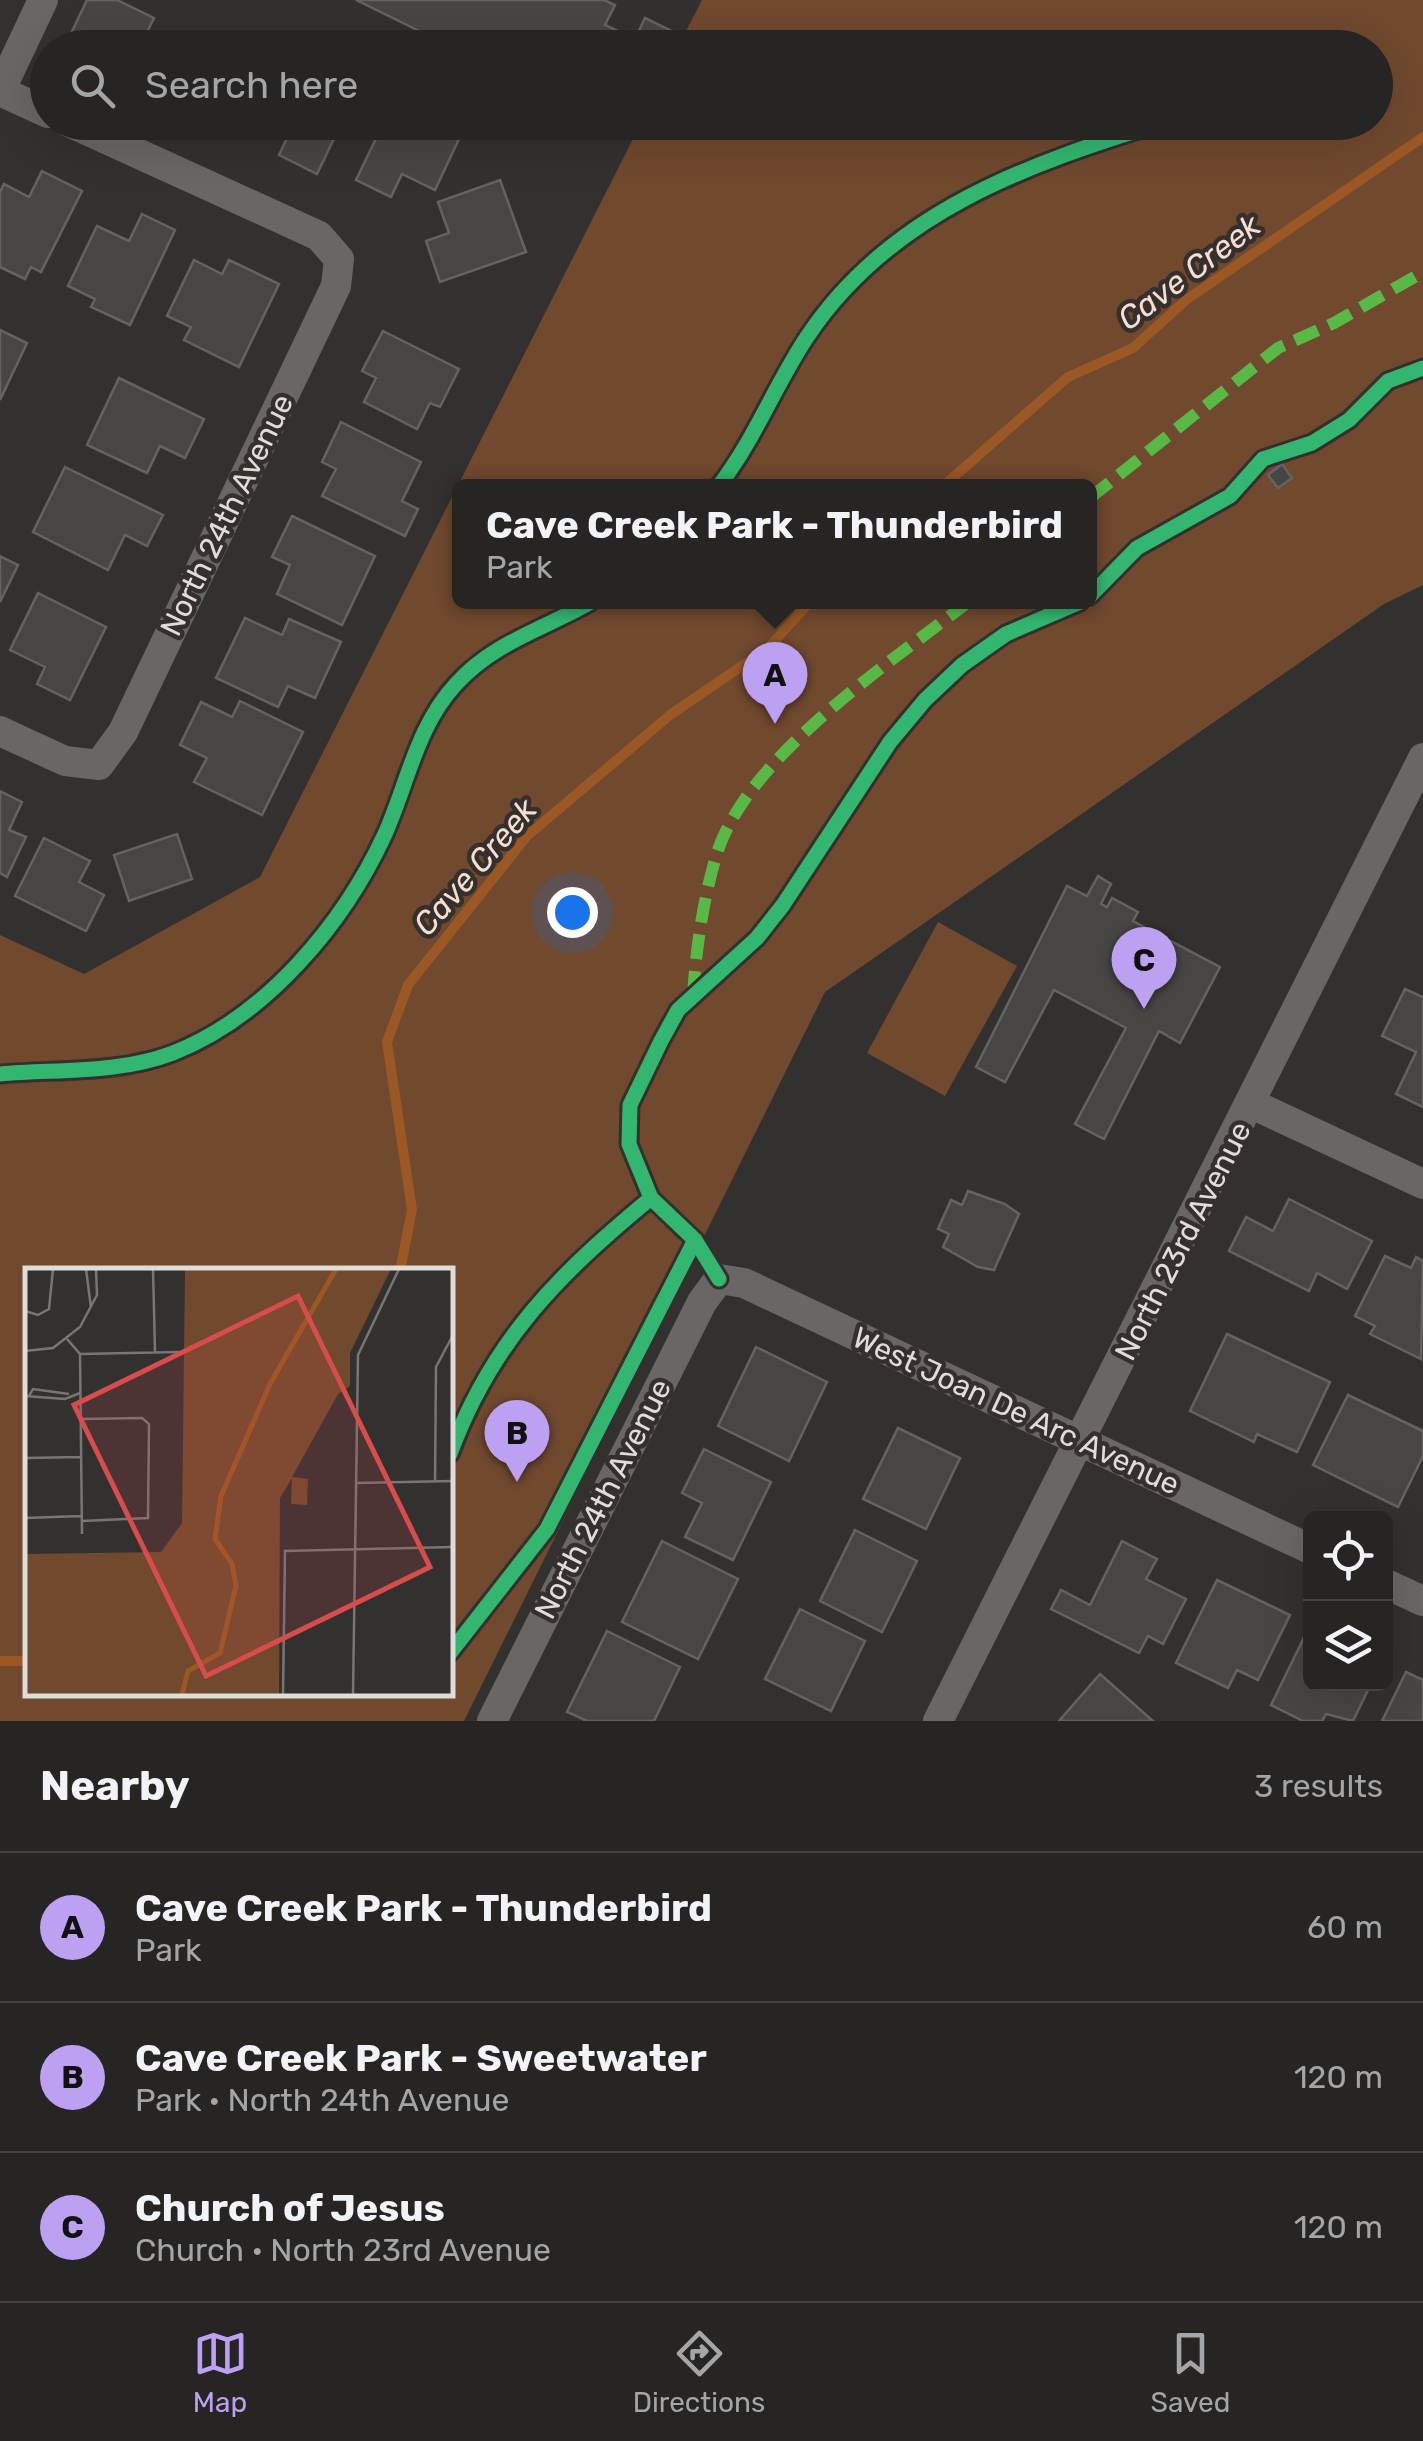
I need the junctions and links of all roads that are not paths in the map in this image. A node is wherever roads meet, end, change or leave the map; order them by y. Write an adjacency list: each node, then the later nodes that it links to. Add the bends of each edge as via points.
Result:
1 (42, 0): 2 (street)
2 (0, 91): 3 (street)
3 (30, 105)
4 (108, 140): 5 (street, North 24th Avenue, via 319,236 340,259 336,286 123,732 99,765 65,762)
5 (0, 731)
6 (1423, 758): 7 (street, North 23rd Avenue)
7 (1252, 1104): 8 (street); 10 (street, North 23rd Avenue)
8 (1423, 1184)
9 (719, 1279): 10 (street, West Joan De Arc Avenue, via 744,1283); 14 (street, North 24th Avenue)
10 (1080, 1440): 11 (street, West Joan De Arc Avenue); 15 (street, North 23rd Avenue)
11 (1303, 1546)
12 (1393, 1587): 13 (street)
13 (1423, 1601)
14 (492, 1721)
15 (938, 1721)

